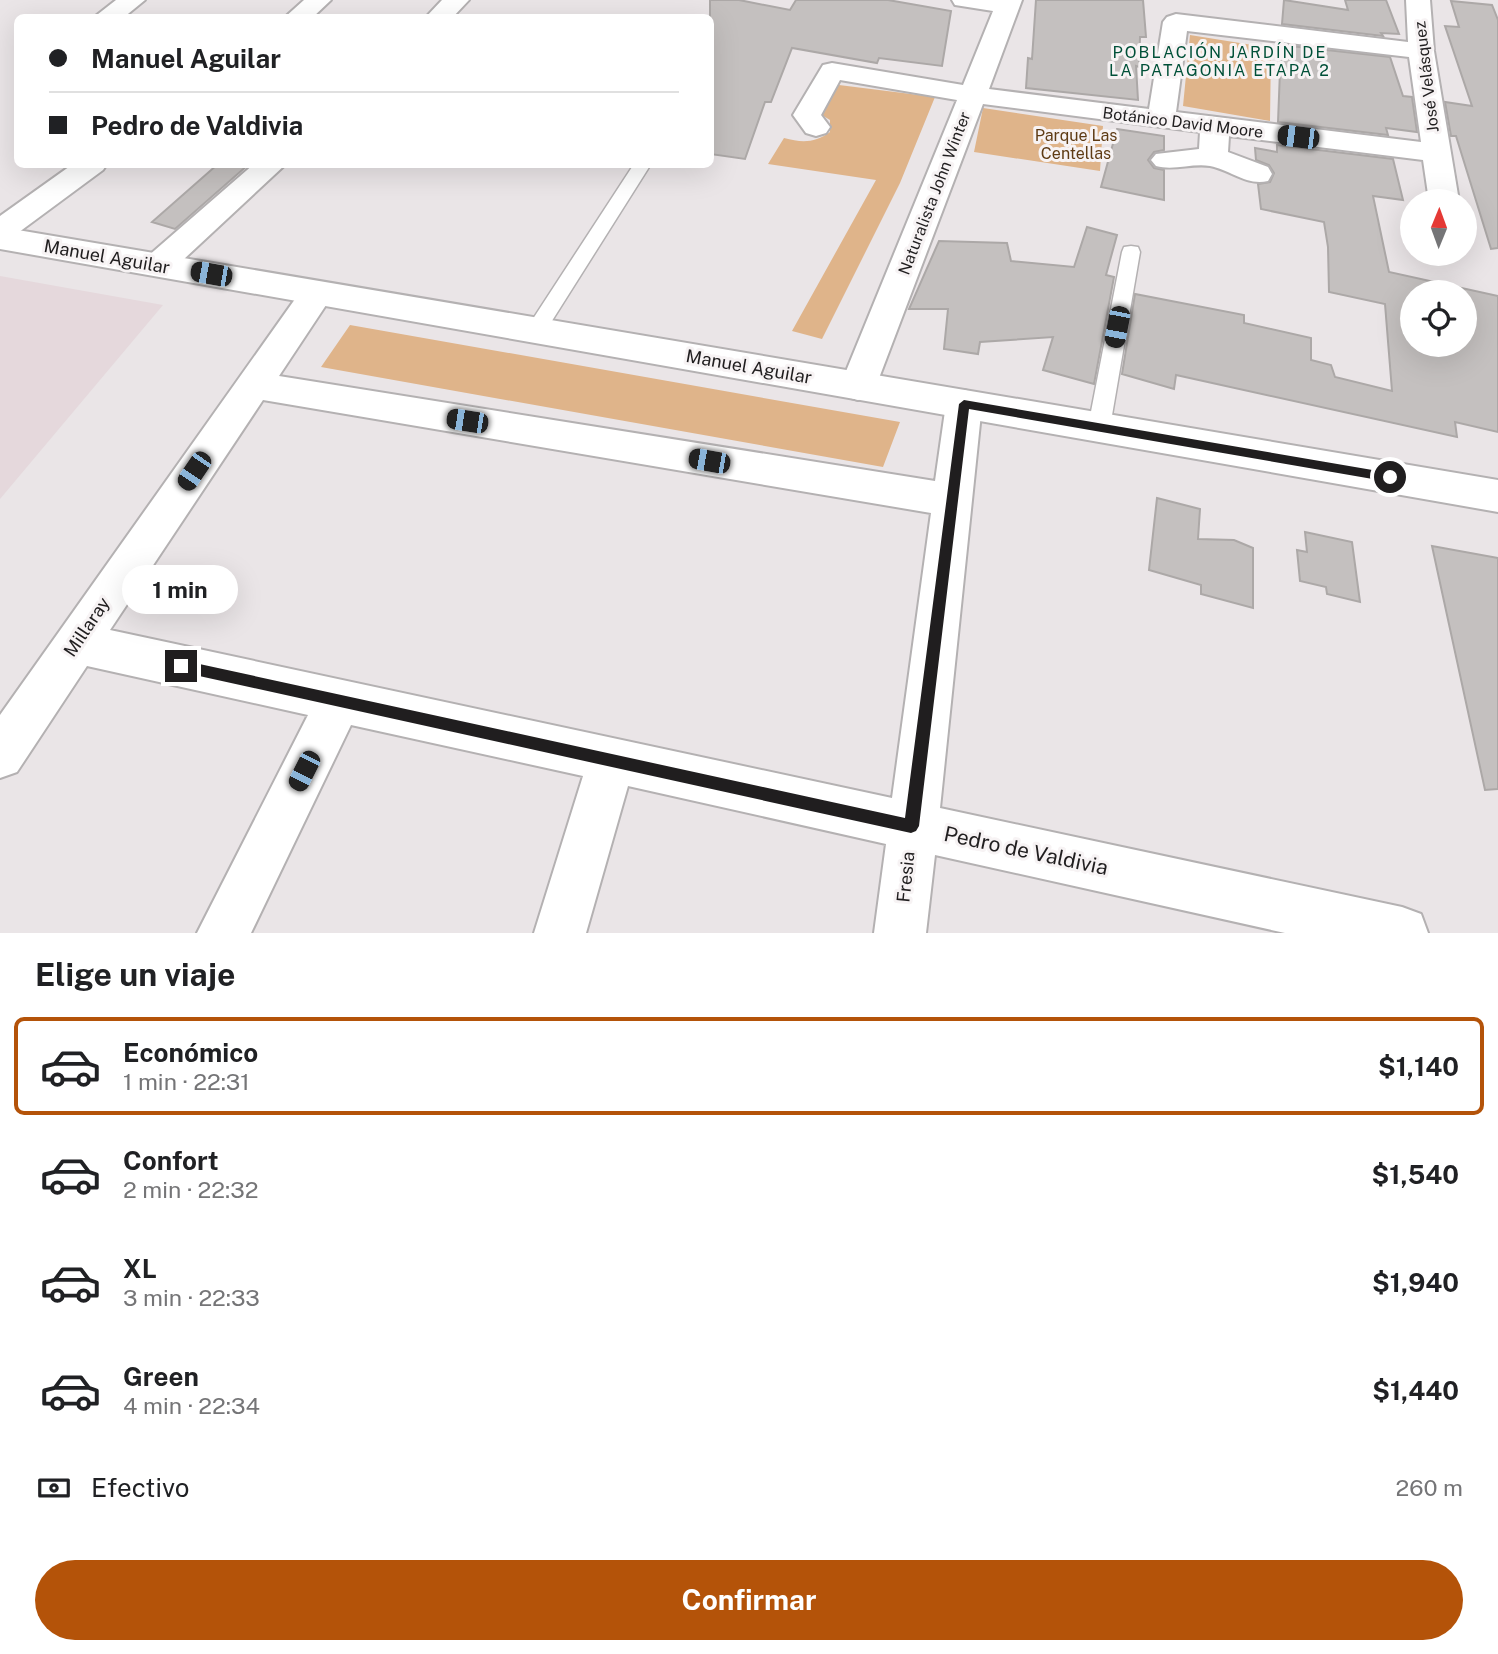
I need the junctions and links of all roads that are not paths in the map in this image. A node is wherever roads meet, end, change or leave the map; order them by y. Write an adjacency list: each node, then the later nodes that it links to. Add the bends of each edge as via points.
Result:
1 (133, 0): 7 (street)
2 (319, 0): 8 (street)
3 (457, 0): 9 (street)
4 (964, 0): 6 (street)
5 (1418, 0): 10 (street, José Velásquez)
6 (1009, 3): 11 (street, Naturalista John Winter)
7 (111, 14)
8 (301, 14)
9 (441, 14)
10 (1421, 51): 12 (street, via 1177,22); 15 (street, José Velásquez)
11 (973, 94): 12 (street, Botánico David Moore); 13 (street, Botánico David Moore, via 832,71 807,115); 30 (street, Naturalista John Winter)
12 (1161, 119): 14 (street, Botánico David Moore)
13 (816, 127)
14 (1215, 127): 15 (street, Botánico David Moore); 16 (street)
15 (1435, 153): 22 (street, José Velásquez)
16 (1213, 157): 17 (street); 21 (street)
17 (1166, 160)
18 (87, 168): 23 (street)
19 (267, 168): 26 (street)
20 (640, 168): 28 (lane)
21 (1257, 174)
22 (1442, 189)
23 (0, 231)
24 (0, 238): 26 (street, Manuel Aguilar)
25 (1131, 252): 32 (lane)
26 (158, 265): 27 (street, Manuel Aguilar)
27 (317, 293): 28 (street, Manuel Aguilar); 29 (street, Millaray)
28 (536, 330): 30 (street, Manuel Aguilar)
29 (253, 385): 34 (street); 35 (street, Millaray)
30 (858, 386): 31 (street, Manuel Aguilar)
31 (964, 404): 32 (street, Manuel Aguilar); 34 (street, Fresia)
32 (1099, 427): 33 (street, Manuel Aguilar)
33 (1498, 496)
34 (951, 500): 39 (street, Fresia)
35 (76, 643): 36 (street, Pedro de Valdivia); 37 (street, Millaray)
36 (339, 701): 38 (street, Pedro de Valdivia); 41 (street)
37 (0, 755)
38 (612, 761): 39 (street, Pedro de Valdivia); 42 (street)
39 (911, 826): 40 (street, Pedro de Valdivia); 43 (street, Fresia)
40 (1244, 916): 44 (street, Pedro de Valdivia)
41 (223, 933)
42 (559, 933)
43 (900, 933)
44 (1402, 933)

